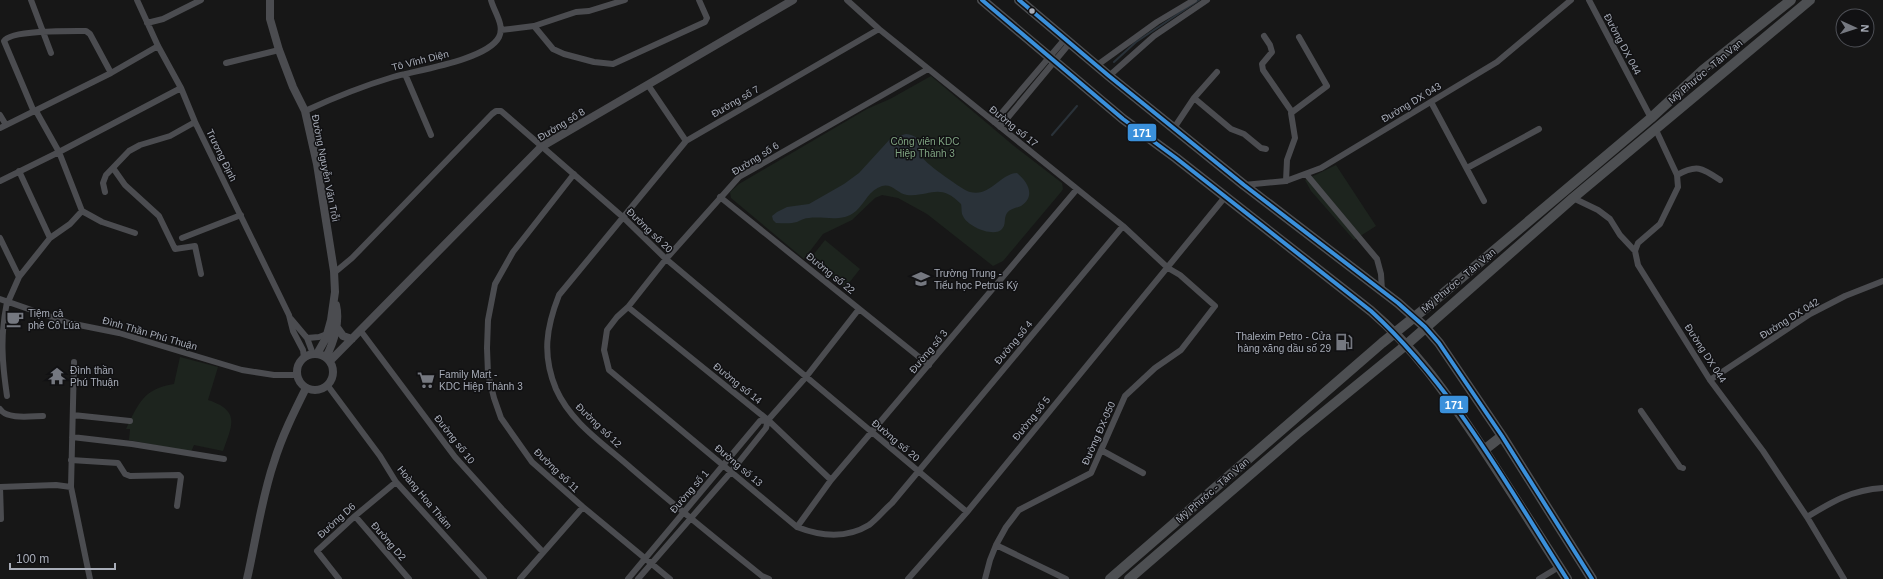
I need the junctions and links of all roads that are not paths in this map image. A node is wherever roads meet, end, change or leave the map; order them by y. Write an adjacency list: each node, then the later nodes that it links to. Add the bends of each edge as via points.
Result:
1 (31, 0): 22 (street)
2 (137, 0): 18 (street, Trương Định)
3 (201, 0): 18 (street, via 163,19)
4 (270, 0): 27 (street, Đường Nguyễn Văn Trỗi, via 270,19)
5 (491, 0): 21 (street)
6 (625, 0): 19 (street)
7 (699, 0): 19 (street, via 707,18 705,22 613,64 594,62 553,49)
8 (793, 0): 37 (street, Đường số 8)
9 (847, 0): 20 (street, Đường số 17)
10 (982, 0): 29 (main road)
11 (1019, 0): 25 (main road)
12 (1194, 0): 31 (street, via 1157,22)
13 (1207, 0): 36 (street, via 1154,36)
14 (1571, 0): 40 (street, Đường DX 043, via 1496,62)
15 (1589, 0): 45 (street, Đường DX 044)
16 (1791, 0): 45 (main road, Mỹ Phước - Tân Vạn, via 1703,70)
17 (1810, 0): 52 (main road, Mỹ Phước - Tân Vạn)
18 (147, 23): 26 (street, Trương Định)
19 (534, 26): 21 (street)
20 (879, 29): 32 (street, Đường số 17); 54 (street, Đường số 7)
21 (501, 30): 35 (street, Tô Vĩnh Diện, via 492,45 476,53 454,62)
22 (44, 33): 28 (street); 34 (street, via 86,30); 41 (street, via 21,34 6,38 4,41)
23 (1264, 36): 43 (street, via 1272,52 1262,64 1263,70)
24 (1299, 37): 43 (street, via 1327,86)
25 (1067, 42): 29 (street); 31 (main road)
26 (158, 46): 34 (street); 38 (street, Trương Định)
27 (279, 50): 30 (street); 42 (street, Đường Nguyễn Văn Trỗi)
28 (51, 53)
29 (1052, 59): 47 (street); 49 (street); 71 (main road, via 1123,119)
30 (226, 63)
31 (1096, 66): 36 (main road)
32 (928, 68): 47 (street, Đường số 17); 70 (street, Đường số 6, via 739,177)
33 (1218, 72): 39 (street)
34 (111, 73): 41 (street)
35 (405, 74): 42 (street, Tô Vĩnh Diện, via 357,89); 53 (street)
36 (1109, 76): 50 (main road)
37 (648, 85): 54 (street); 55 (street, Đường số 8)
38 (181, 88): 46 (street, Trương Định); 57 (street)
39 (1194, 98): 50 (street); 56 (street, via 1231,129 1244,134 1260,148)
40 (1431, 102): 59 (street); 62 (street, Đường DX 043, via 1321,168)
41 (35, 111): 48 (street); 57 (street)
42 (305, 111): 85 (street, Đường Nguyễn Văn Trỗi, via 317,164)
43 (1292, 112): 66 (street, via 1295,143 1287,160)
44 (0, 115): 48 (street)
45 (1651, 118): 96 (main road, Mỹ Phước - Tân Vạn)
46 (195, 122): 58 (street, via 170,136 140,144 129,151); 75 (street, Trương Định)
47 (994, 122): 49 (street, Đường số 17)
48 (3, 127)
49 (1000, 127): 68 (street, Đường số 17)
50 (1174, 128): 67 (main road)
51 (1539, 129): 59 (street)
52 (1656, 130): 63 (street); 72 (main road, Mỹ Phước - Tân Vạn)
53 (431, 135)
54 (686, 141): 76 (street, Đường số 7)
55 (541, 147): 61 (street, Đường số 20); 85 (street, Đường số 20, via 508,117 496,111 352,258); 100 (street, Đường số 8)
56 (1266, 149)
57 (59, 152): 60 (street); 74 (street)
58 (114, 168): 69 (street, via 104,179); 86 (street, via 125,185 159,216 175,249 195,246)
59 (1467, 168): 73 (street)
60 (19, 171): 65 (street); 80 (street)
61 (574, 174): 76 (street, Đường số 20); 141 (street, Đường số 11, via 513,252 495,284 488,320 487,348 488,374 502,418 532,462)
62 (1306, 174): 66 (street, Đường DX 043); 89 (street, via 1377,259)
63 (1677, 175): 64 (street, via 1696,167); 82 (street, via 1678,187 1660,224 1638,243)
64 (1720, 180)
65 (0, 181)
66 (1286, 181): 67 (street, Đường DX 043)
67 (1244, 185): 89 (main road)
68 (1077, 190): 77 (street, Đường số 17); 110 (street, Đường số 3)
69 (105, 192)
70 (720, 197): 83 (street, Đường số 6); 95 (street, Đường số 22)
71 (1225, 197): 84 (street, Đường số 5); 101 (main road)
72 (1573, 198): 82 (street, via 1610,219); 99 (main road, Mỹ Phước - Tân Vạn)
73 (1484, 201)
74 (82, 211): 78 (street, via 102,222); 80 (street, via 70,224)
75 (240, 215): 81 (street); 97 (street, Trương Định)
76 (624, 218): 83 (street, Đường số 20); 143 (street, Đường số 12, via 559,295 550,317 547,339 548,365 568,411)
77 (1123, 226): 84 (street, Đường số 17); 132 (street, Đường số 4)
78 (135, 233)
79 (0, 238): 87 (street)
80 (50, 238): 87 (street)
81 (182, 238)
82 (1635, 251): 113 (street, Đường DX 044, via 1638,265)
83 (666, 259): 94 (street, Đường số 6); 112 (street, Đường số 20)
84 (1168, 268): 93 (street, Đường số 17, via 1180,275); 142 (street, Đường số 5)
85 (334, 273): 91 (street, Đường Nguyễn Văn Trỗi)
86 (200, 274)
87 (19, 277): 92 (street)
88 (1883, 281): 113 (street, Đường DX 042, via 1810,314)
89 (1382, 291): 96 (main road)
90 (0, 299): 92 (street, Đình Thần Phú Thuận)
91 (334, 299): 98 (street, Đường Nguyễn Văn Trỗi, via 338,312); 102 (street, Đường Nguyễn Văn Trỗi)
92 (8, 302): 111 (street, Đình Thần Phú Thuận, via 69,323 119,332 242,370 274,375); 116 (street, via 3,317 0,344)
93 (1215, 306): 126 (street, Đường ĐX-050, via 1181,350 1155,368 1125,396)
94 (628, 307): 121 (street, Đường số 14); 130 (street, Đường số 13, via 607,330 604,350 610,370)
95 (859, 309): 110 (street, Đường số 22); 112 (street, Đường số 1)
96 (1415, 317): 99 (main road); 101 (main road, Mỹ Phước - Tân Vạn)
97 (290, 318): 103 (street, Trương Định); 107 (street, Trương Định)
98 (336, 326): 104 (street, via 343,336); 108 (street, Đường Nguyễn Văn Trỗi)
99 (1425, 327): 105 (main road, Mỹ Phước - Tân Vạn); 124 (main road, via 1439,342)
100 (360, 330): 104 (street, Đường số 8); 150 (street, Đường số 10, via 455,457)
101 (1395, 332): 105 (main road); 167 (main road, Mỹ Phước - Tân Vạn)
102 (327, 334): 103 (street); 106 (street, Đường Nguyễn Văn Trỗi)
103 (306, 338): 106 (street, Trương Định)
104 (352, 340): 108 (street, Đường số 8)
105 (1406, 345): 127 (main road, via 1421,360); 168 (main road, Mỹ Phước - Tân Vạn, via 1297,434)
106 (315, 354): 107 (street); 108 (street)
107 (304, 358): 111 (street, via 298,367)
108 (328, 359): 114 (street, via 333,376)
109 (74, 362): 119 (street)
110 (929, 365): 123 (street, Đường số 3)
111 (297, 375): 115 (street, via 300,383)
112 (806, 377): 121 (street, Đường số 1); 123 (street, Đường số 20)
113 (1710, 380): 145 (street, Đường DX 044, via 1763,451)
114 (328, 386): 115 (street, via 318,390); 136 (street, Hoàng Hoa Thám)
115 (306, 388): 155 (street, via 273,462 256,528)
116 (7, 396)
117 (0, 409): 120 (street, via 11,416)
118 (1641, 411): 131 (street)
119 (73, 415): 122 (street); 125 (street)
120 (44, 416)
121 (768, 420): 130 (street, Đường số 1, via 760,421); 133 (street, Đường số 1, via 766,428); 135 (street, Đường số 14)
122 (130, 421)
123 (872, 433): 132 (street, Đường số 20); 135 (street, Đường số 3)
124 (1502, 436): 127 (main road); 171 (main road)
125 (72, 437): 128 (street); 129 (street)
126 (1101, 450): 134 (street); 149 (street, Đường ĐX-050, via 1091,473 1019,510)
127 (1484, 450): 153 (main road)
128 (224, 459)
129 (71, 460): 138 (street); 140 (street, via 118,463 125,474 130,476 179,475 181,477)
130 (724, 466): 133 (street, Đường số 13); 143 (street, Đường số 1)
131 (1683, 468)
132 (918, 471): 142 (street, Đường số 20); 148 (street, Đường số 13, via 892,503 869,524 855,531 838,535 813,533)
133 (731, 472): 146 (street, Đường số 1); 148 (street, Đường số 13)
134 (1143, 473)
135 (831, 480): 148 (street, Đường số 3)
136 (396, 482): 144 (street, Đường D6); 158 (street, Hoàng Hoa Thám)
137 (0, 487): 138 (street); 147 (street)
138 (71, 487): 154 (street)
139 (1883, 488): 145 (street, via 1863,489 1834,501)
140 (177, 506)
141 (583, 507): 150 (street); 151 (street, Đường số 11)
142 (967, 512): 164 (street, Đường số 5)
143 (684, 513): 146 (street, Đường số 12); 151 (street, Đường số 1)
144 (355, 516): 156 (street, Đường D6, via 317,551); 157 (street, Đường D2)
145 (1807, 517): 172 (street, Đường DX 044)
146 (690, 518): 152 (street, Đường số 1); 163 (street, Đường số 12)
147 (1, 519)
148 (796, 527)
149 (996, 545): 165 (street, Đường ĐX-050); 166 (street)
150 (543, 552): 159 (street)
151 (645, 558): 152 (street, Đường số 11); 160 (street, Đường số 1)
152 (651, 563): 161 (street, Đường số 1); 162 (street, Đường số 11)
153 (1559, 567): 169 (street); 170 (main road)
154 (90, 579)
155 (247, 579)
156 (339, 579)
157 (409, 579)
158 (484, 579)
159 (520, 579)
160 (628, 579)
161 (638, 579)
162 (670, 579)
163 (769, 579)
164 (908, 579)
165 (985, 579)
166 (1066, 579)
167 (1110, 579)
168 (1129, 579)
169 (1539, 579)
170 (1567, 579)
171 (1592, 579)
172 (1844, 579)

